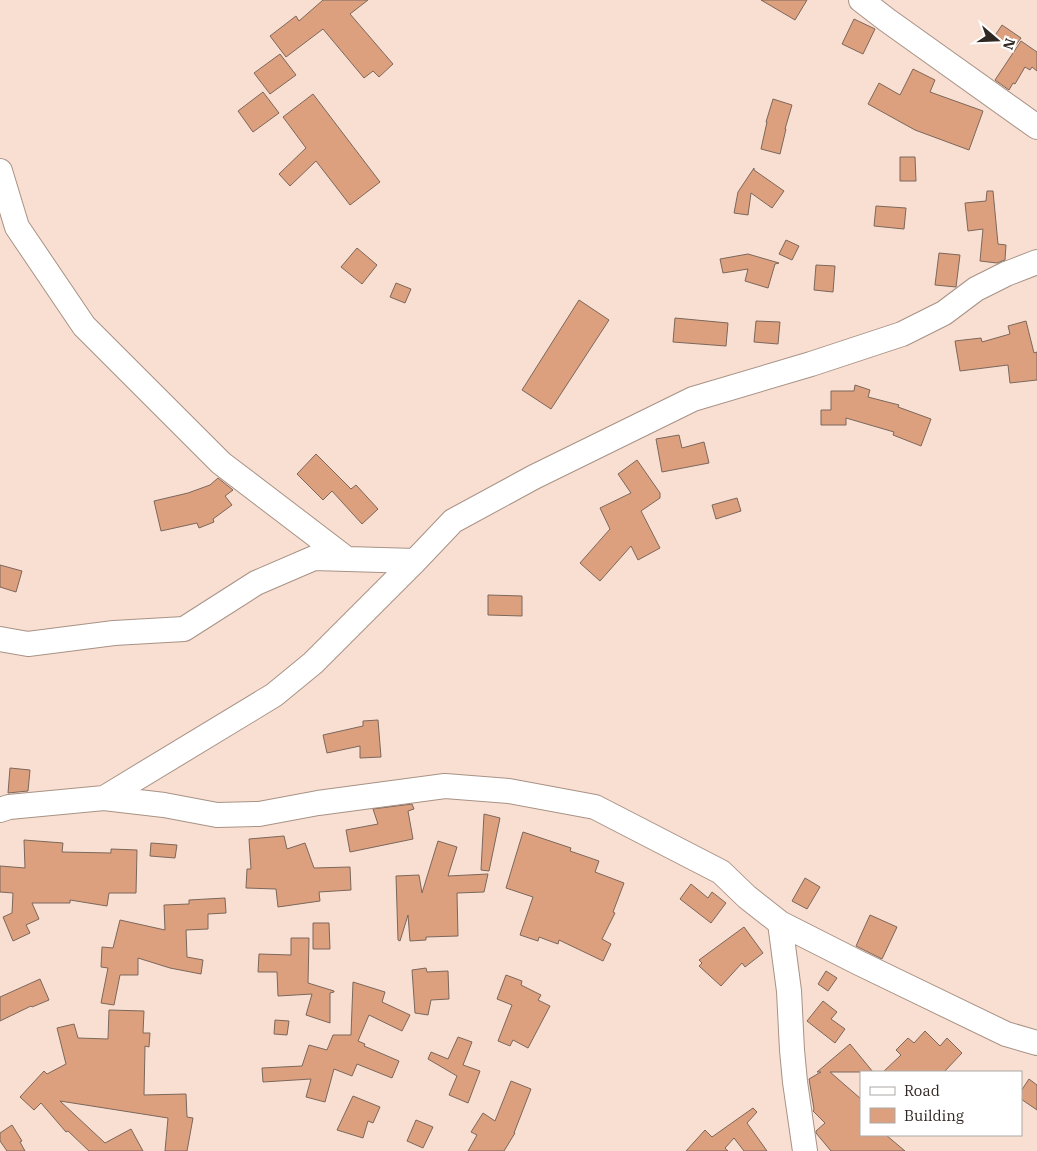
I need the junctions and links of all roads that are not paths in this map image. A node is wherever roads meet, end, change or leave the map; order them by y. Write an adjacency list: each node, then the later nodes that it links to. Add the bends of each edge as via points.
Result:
1 (861, 0): 2 (street)
2 (1037, 127)
3 (0, 171): 5 (street, via 17,227 84,326 221,463)
4 (1037, 262): 6 (street, via 976,289 944,313 902,334 693,399 534,477 453,521)
5 (347, 559): 6 (street); 7 (street, via 314,558 256,583 184,629 114,633 28,644)
6 (415, 561): 8 (street, via 313,663 274,695)
7 (0, 639)
8 (104, 798): 9 (street); 10 (street, via 217,815 259,814 318,802 445,786 509,792 595,807 721,872)
9 (0, 810)
10 (780, 923): 11 (street, via 1006,1034); 12 (street, via 789,992 794,1074)
11 (1037, 1044)
12 (805, 1151)

